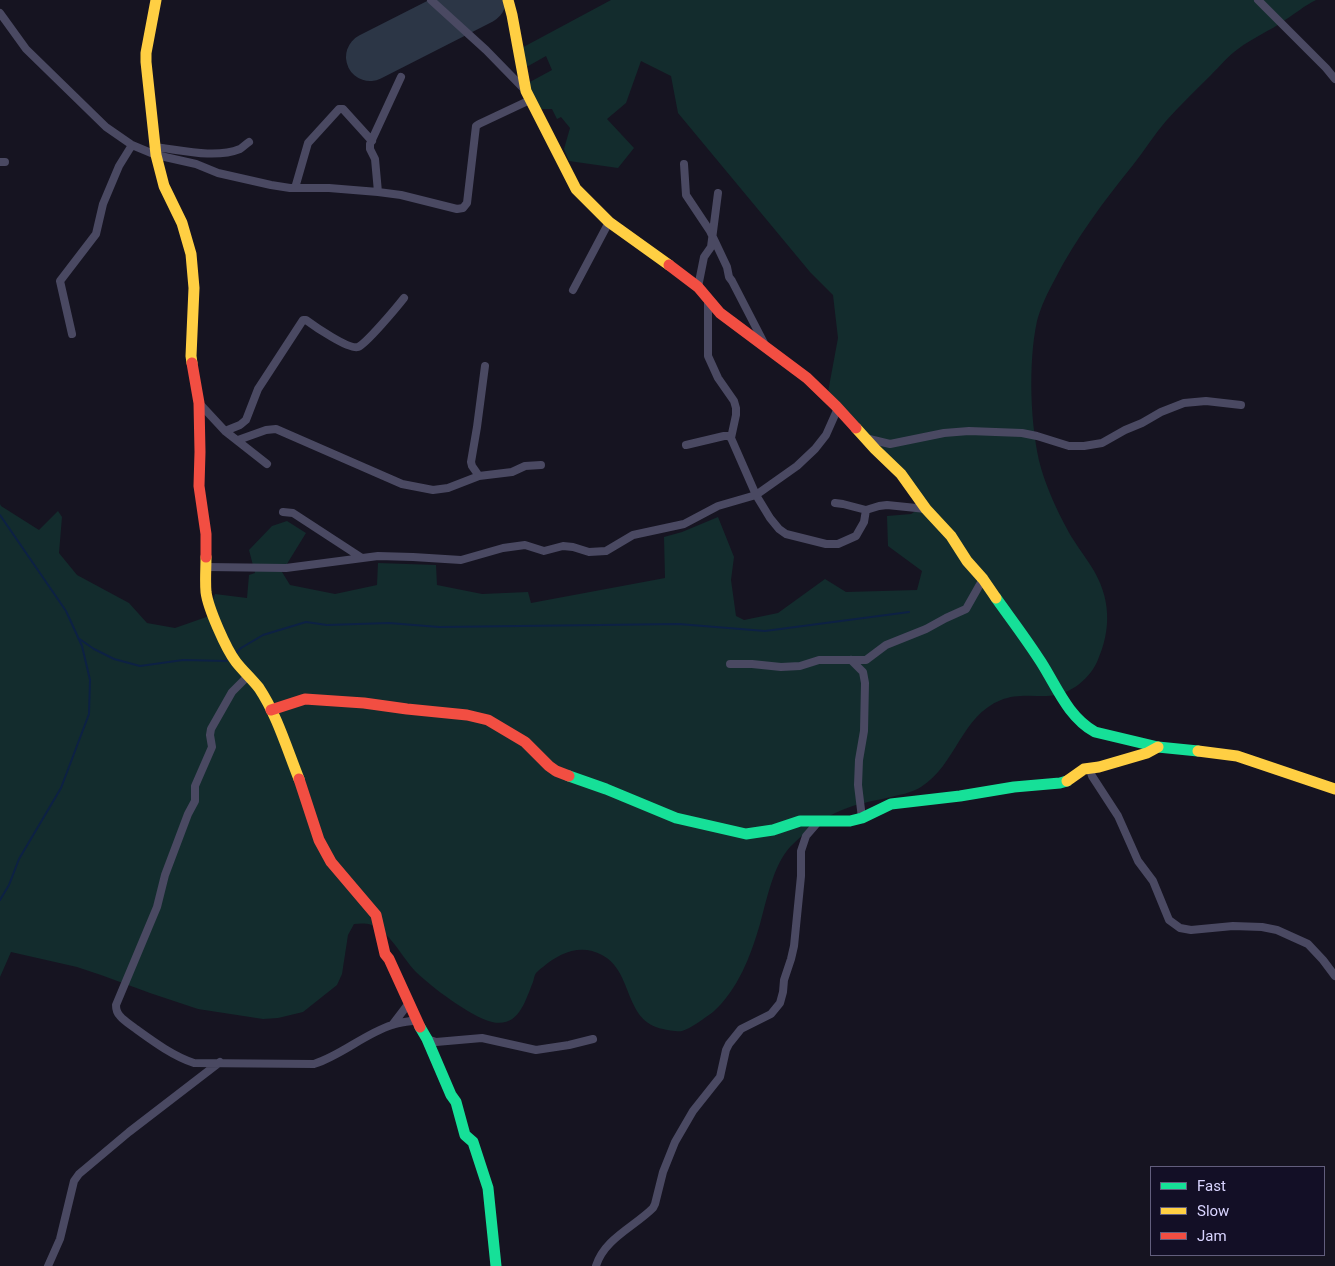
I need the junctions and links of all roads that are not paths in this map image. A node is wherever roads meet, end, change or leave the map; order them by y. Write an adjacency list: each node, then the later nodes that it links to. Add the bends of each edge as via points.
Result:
1 (156, 0): 12 (street, via 146,58)
2 (431, 0): 8 (street, via 486,50)
3 (508, 0): 8 (street)
4 (1258, 0): 7 (street)
5 (0, 13): 11 (street, via 25,47 72,94 106,127)
6 (401, 77): 9 (street)
7 (1335, 79)
8 (528, 95): 15 (street, via 476,126 467,203 463,208); 17 (street, via 576,189)
9 (372, 141): 14 (street, via 343,109 339,109 308,143); 15 (street, via 370,146 375,159)
10 (249, 142): 12 (street, via 242,148 211,154)
11 (132, 145): 12 (street); 23 (street, via 103,204 96,234 60,281)
12 (155, 151): 14 (street, via 218,173); 26 (street, via 164,186 182,223 191,254 194,288 191,356)
13 (684, 164): 18 (street, via 686,195)
14 (295, 188): 15 (street)
15 (378, 192)
16 (718, 193): 18 (street)
17 (609, 222): 19 (street); 20 (street)
18 (712, 235): 19 (street); 24 (street, via 729,278)
19 (698, 287): 22 (street)
20 (573, 290)
21 (404, 298): 29 (street, via 358,347 334,339 303,320 260,386 246,420)
22 (708, 300): 24 (street, via 720,313); 30 (street, via 708,356 736,408)
23 (72, 334)
24 (766, 347): 28 (street, via 807,378)
25 (485, 366): 36 (street, via 471,462)
26 (198, 403): 29 (street); 43 (street, via 199,486 206,534)
27 (1241, 404): 31 (street, via 1184,403 1102,443 1084,446 1064,445 1022,433 969,431 944,432 890,444)
28 (838, 408): 31 (street); 37 (street, via 826,435 815,449)
29 (225, 431): 32 (street)
30 (731, 438): 33 (street, via 724,436); 37 (street)
31 (865, 438): 39 (street, via 901,474)
32 (238, 440): 34 (street); 36 (street, via 276,429 402,484 433,490)
33 (686, 444)
34 (267, 464)
35 (541, 465): 36 (street)
36 (479, 476)
37 (756, 495): 40 (street, via 770,518 786,534 826,544 838,544 856,536); 42 (street, via 718,506 684,524 634,535 598,553 563,546 544,551 525,545 461,560)
38 (835, 503): 40 (street)
39 (926, 509): 40 (street, via 886,505); 44 (street)
40 (866, 510)
41 (283, 512): 42 (street, via 293,513)
42 (362, 558): 43 (street, via 286,568)
43 (206, 567): 47 (street, via 208,602 233,657)
44 (983, 579): 45 (street, via 966,609 886,645 866,660); 49 (street, via 1084,729)
45 (851, 660): 46 (street, via 818,660 781,668); 52 (street, via 863,672 865,683 858,779)
46 (730, 664)
47 (249, 675): 48 (street); 60 (street, via 232,692 211,729 212,748 195,786 195,801 165,875 157,907 116,1006 120,1016 174,1055 194,1063)
48 (271, 710): 53 (street, via 306,699 467,715 488,720 525,742 556,771 681,820 746,834 800,821); 55 (street, via 301,783 319,840 331,862 376,915 384,952)
49 (1158, 747): 50 (street, via 1148,753); 51 (street, via 1237,756)
50 (1090, 769): 52 (street, via 1084,769 1060,783 891,804); 54 (street, via 1118,816 1169,920 1180,928 1191,930 1233,926 1276,930 1308,944)
51 (1335, 789)
52 (862, 818): 53 (street)
53 (819, 821): 63 (street, via 806,836 801,851 794,946 780,1003 770,1014 741,1029 728,1044 720,1077 693,1111 675,1142 652,1208 616,1237)
54 (1335, 976)
55 (409, 1003): 56 (street); 57 (street)
56 (416, 1020): 57 (street); 58 (street)
57 (393, 1024): 60 (street, via 314,1064)
58 (427, 1039): 59 (street, via 436,1042 482,1038 536,1050); 62 (street, via 456,1102 465,1135 473,1142 488,1188)
59 (593, 1039)
60 (220, 1062): 61 (street, via 79,1174 74,1181 60,1239)
61 (48, 1266)
62 (496, 1266)
63 (596, 1266)

